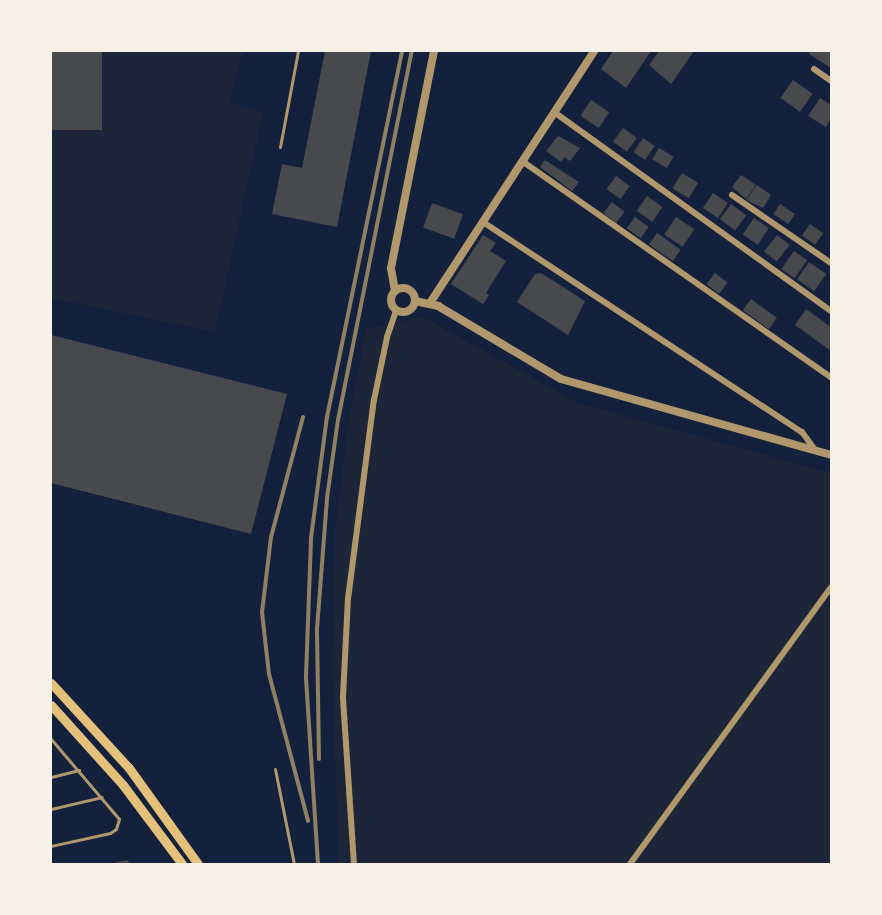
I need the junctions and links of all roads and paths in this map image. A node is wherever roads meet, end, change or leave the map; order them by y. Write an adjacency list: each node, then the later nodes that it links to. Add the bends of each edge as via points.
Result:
1 (298, 51): 7 (lane)
2 (434, 51): 12 (street, via 391,268)
3 (594, 51): 6 (street)
4 (814, 69): 5 (street)
5 (831, 81)
6 (554, 112): 8 (street); 16 (street)
7 (280, 147)
8 (522, 161): 10 (street); 17 (street)
9 (732, 195): 11 (street)
10 (483, 222): 14 (street); 18 (street, via 802,432)
11 (831, 263)
12 (395, 291): 13 (street, via 410,291); 15 (street, via 391,301)
13 (415, 301): 14 (street); 15 (street, via 410,310)
14 (430, 303): 18 (street, via 561,379)
15 (396, 311): 33 (street, via 375,400 348,599 343,697)
16 (831, 311)
17 (831, 377)
18 (815, 450): 19 (street)
19 (831, 455)
20 (831, 587): 34 (street)
21 (51, 683): 31 (main road, via 129,768)
22 (51, 705): 30 (main road, via 123,785)
23 (51, 739): 25 (lane)
24 (275, 769): 32 (lane)
25 (79, 770): 26 (lane); 27 (lane)
26 (51, 777)
27 (102, 797): 28 (lane); 29 (lane, via 119,819 116,829)
28 (51, 809)
29 (51, 846)
30 (182, 864)
31 (198, 864)
32 (294, 864)
33 (354, 864)
34 (630, 864)

